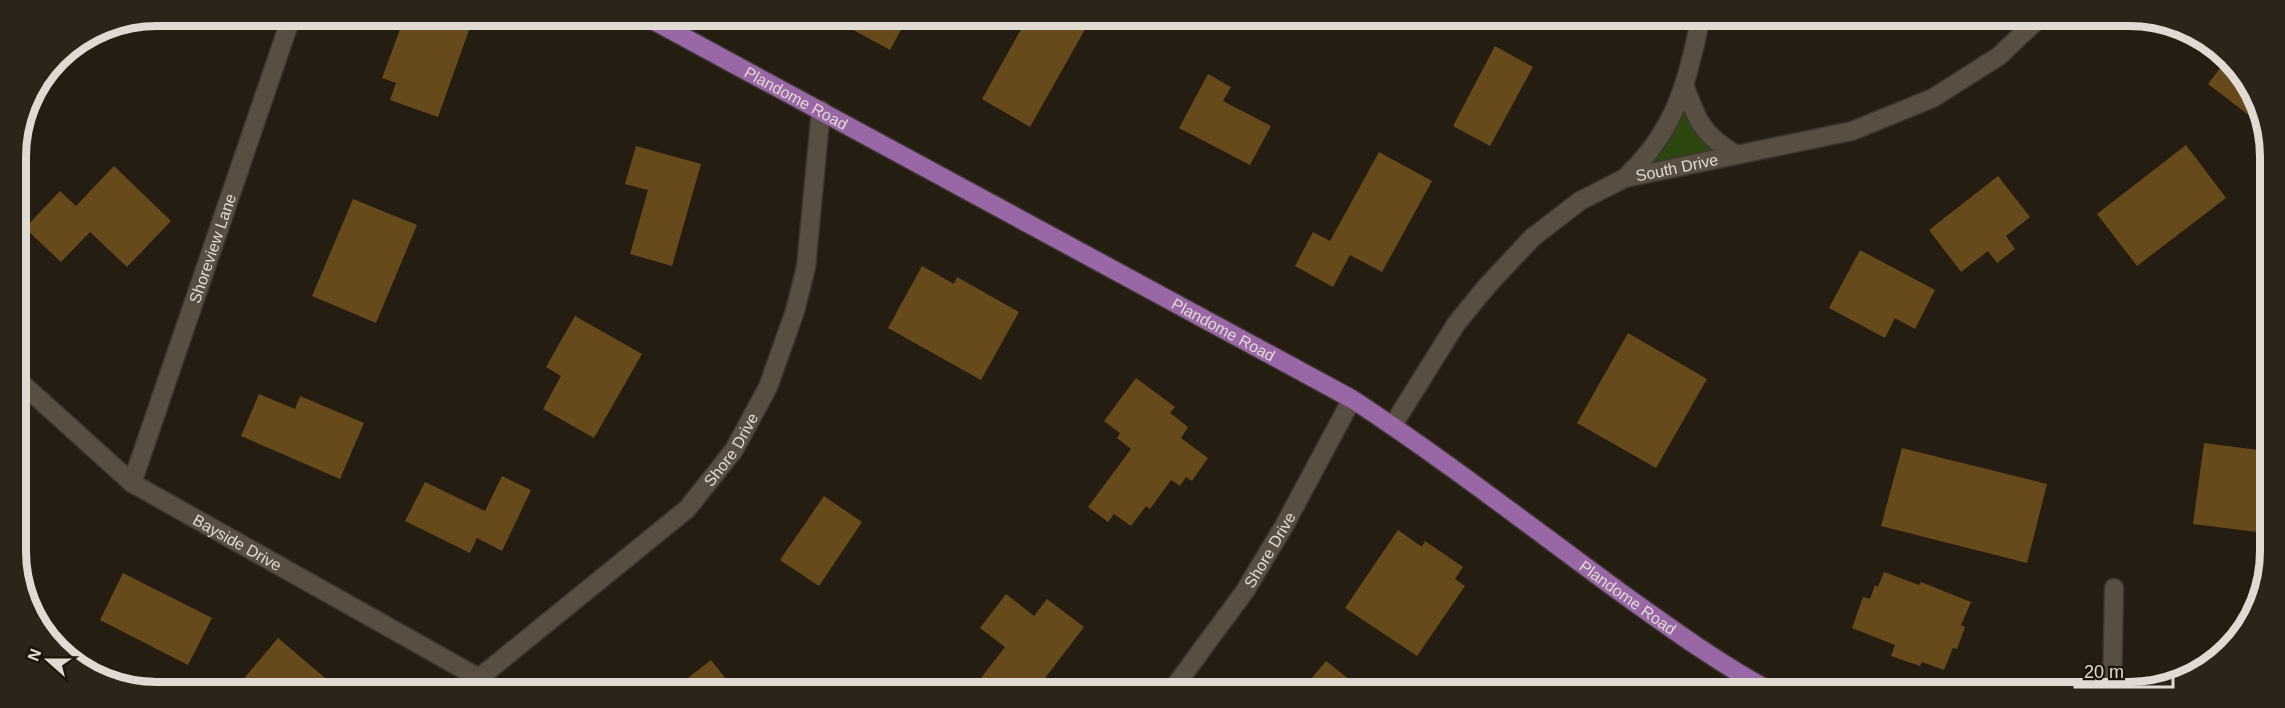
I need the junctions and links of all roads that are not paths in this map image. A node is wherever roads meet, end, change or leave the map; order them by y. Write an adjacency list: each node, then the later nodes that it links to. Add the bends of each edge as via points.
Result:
1 (288, 26): 12 (street, Shoreview Lane)
2 (664, 26): 6 (main road, Plandome Road)
3 (1698, 26): 5 (street)
4 (2031, 26): 7 (street, South Drive, via 1999,56 1933,98 1852,131)
5 (1685, 87): 7 (street, via 1702,126 1716,143); 8 (street, via 1646,159)
6 (821, 110): 10 (main road, Plandome Road); 15 (street, Shore Drive, via 806,267 795,311 768,387 734,450 687,509)
7 (1735, 154): 8 (street, South Drive)
8 (1625, 178): 11 (street, South Drive, via 1581,201 1533,237 1456,324)
9 (26, 388): 12 (street, Bayside Drive)
10 (1352, 399): 11 (main road, Plandome Road); 16 (street, Shore Drive, via 1250,582)
11 (1393, 425): 17 (main road, Plandome Road, via 1690,643)
12 (132, 483): 14 (street, Bayside Drive)
13 (2114, 588): 18 (street)
14 (472, 682)
15 (475, 682)
16 (1178, 682)
17 (1753, 682)
18 (2112, 682)

